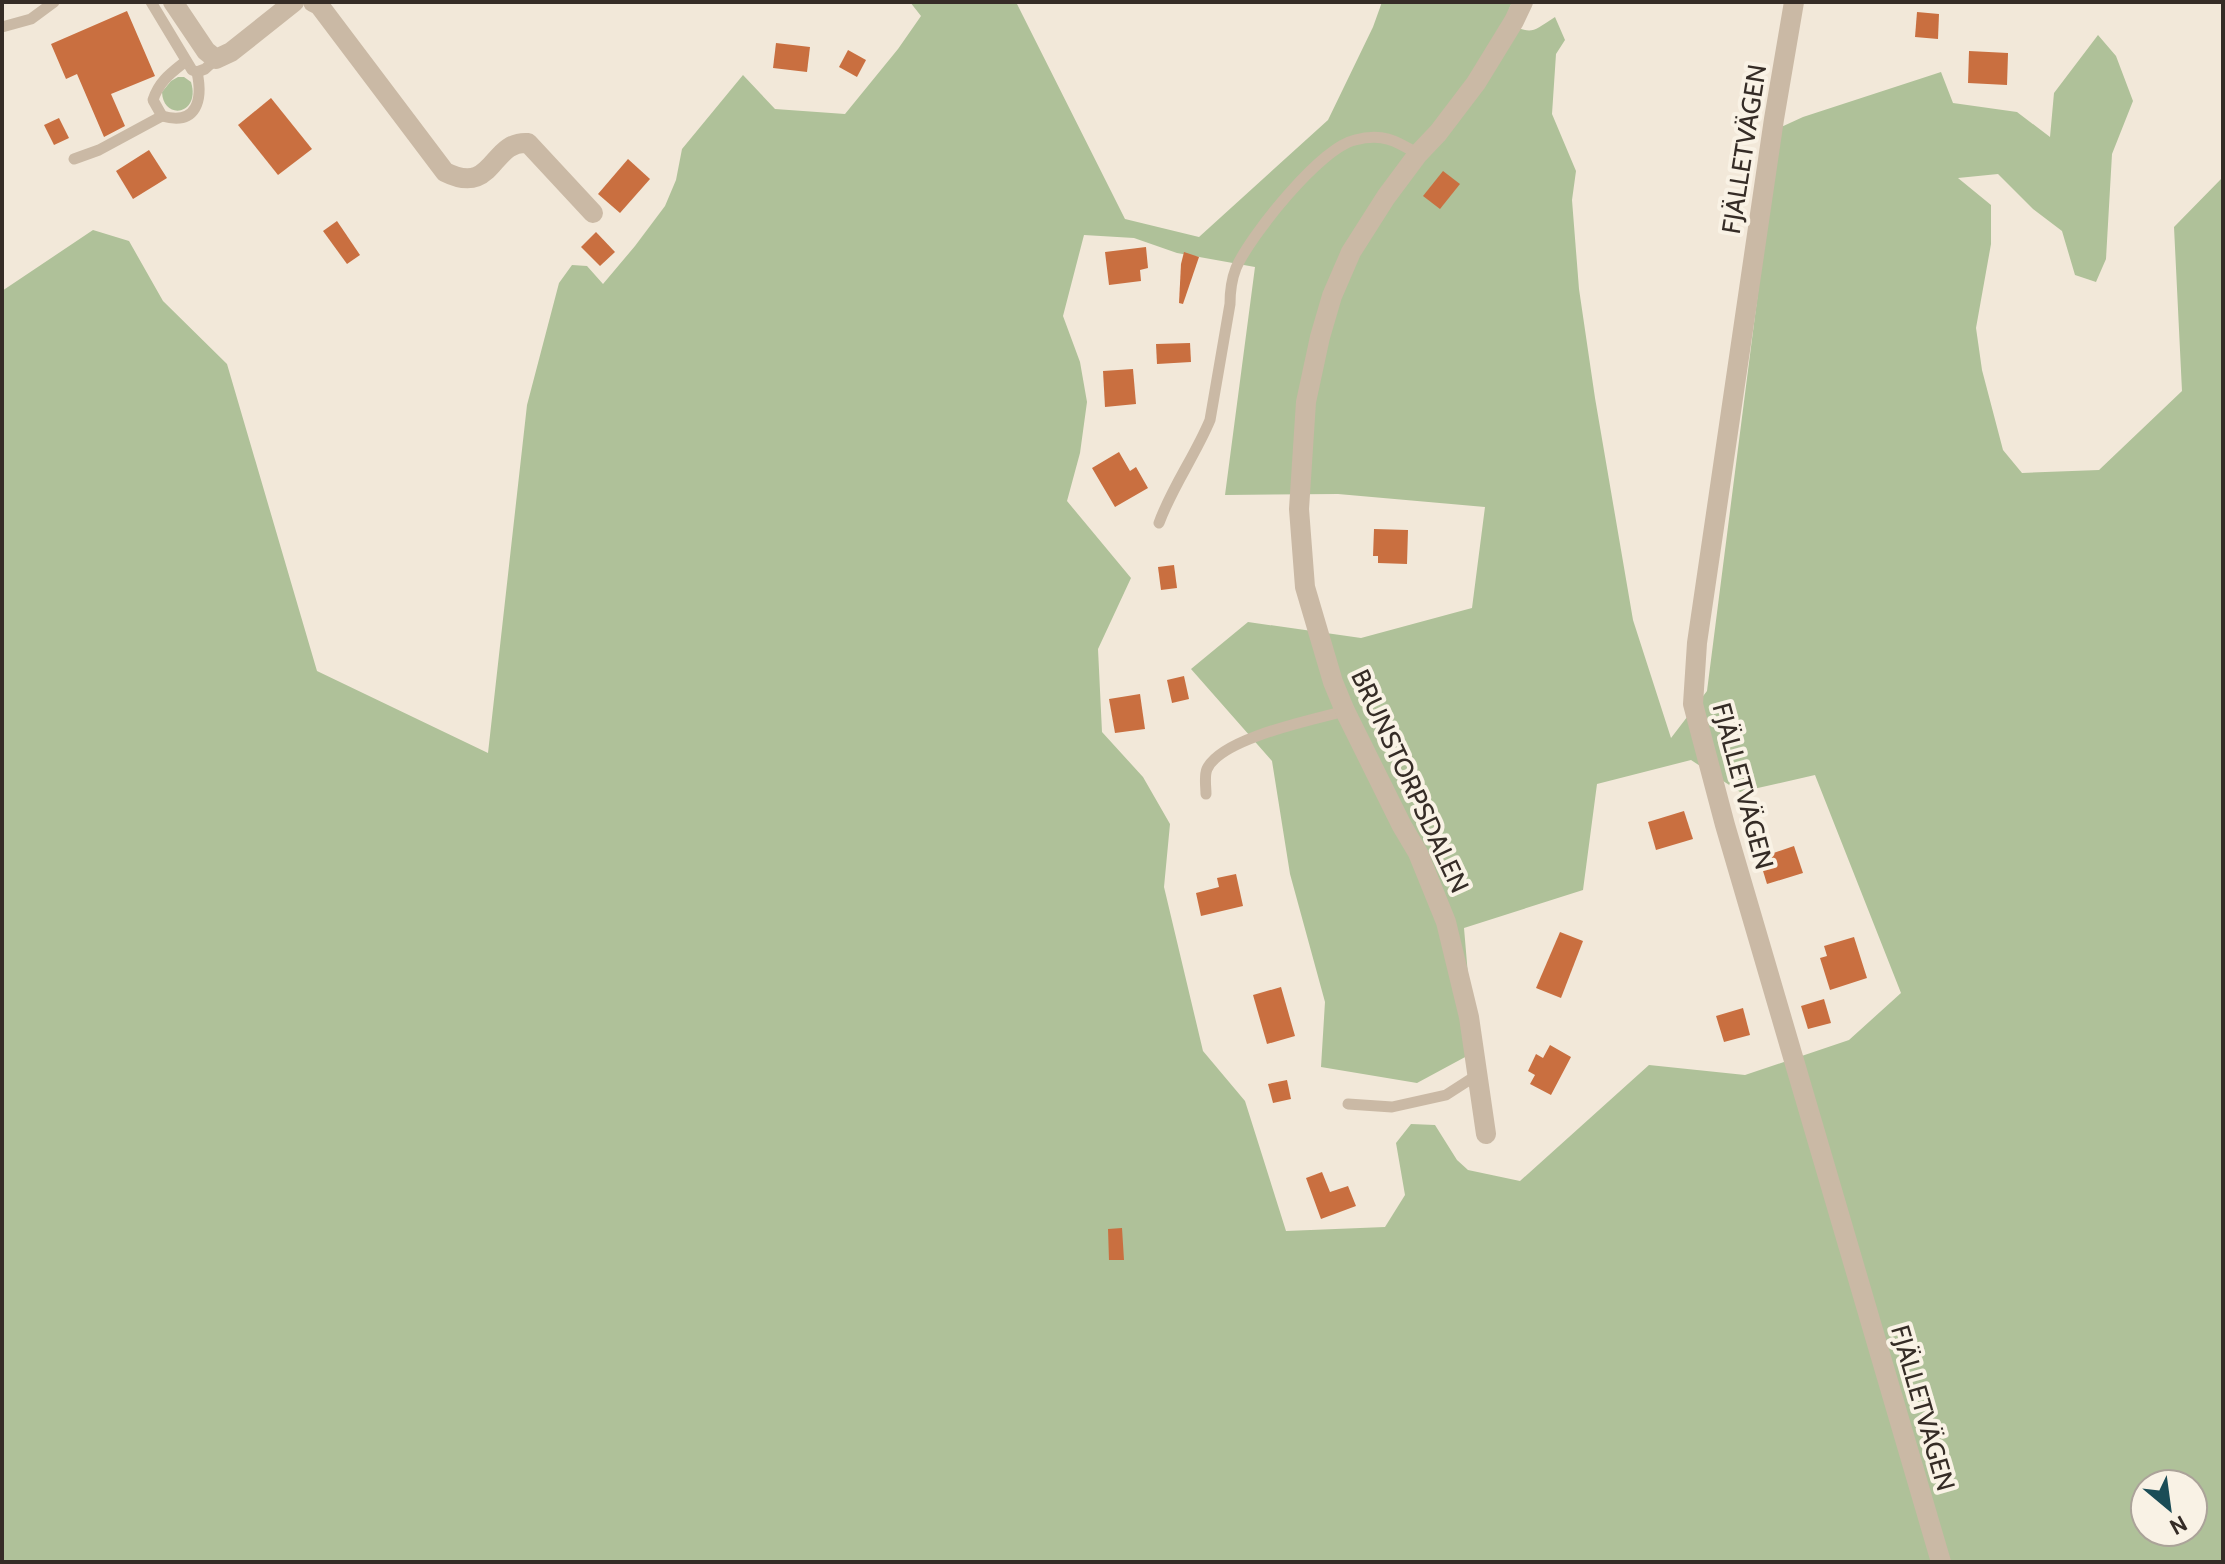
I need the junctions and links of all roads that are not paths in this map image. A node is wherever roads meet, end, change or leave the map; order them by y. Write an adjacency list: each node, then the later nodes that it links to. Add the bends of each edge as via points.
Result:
1 (54, 2): 8 (lane, via 31,19)
2 (151, 2): 10 (lane)
3 (173, 2): 9 (street)
4 (294, 2): 9 (street)
5 (313, 2): 15 (street, via 445,172 473,179 508,148 528,143)
6 (1523, 2): 13 (street, BRUNSTORPSDALEN, via 1476,83)
7 (1794, 2): 22 (street, FJÄLLETVÄGEN, via 1699,627 1693,704)
8 (2, 27)
9 (216, 59): 11 (lane)
10 (186, 61): 11 (lane); 12 (lane, via 157,88 153,100)
11 (197, 72): 12 (lane, via 200,92 194,110 178,119)
12 (162, 116): 14 (lane)
13 (1418, 154): 16 (lane, via 1393,139 1376,137 1338,147 1292,190 1253,241 1230,285 1210,420); 17 (street, BRUNSTORPSDALEN, via 1351,252 1332,296 1306,402 1299,509 1305,587)
14 (74, 159)
15 (593, 213)
16 (1159, 523)
17 (1345, 711): 18 (lane, via 1219,753 1206,770); 19 (street, BRUNSTORPSDALEN, via 1436,893 1469,1017)
18 (1206, 794)
19 (1477, 1075): 20 (lane, via 1446,1095 1392,1107); 21 (street, BRUNSTORPSDALEN)
20 (1348, 1104)
21 (1486, 1134)
22 (1941, 1562)

